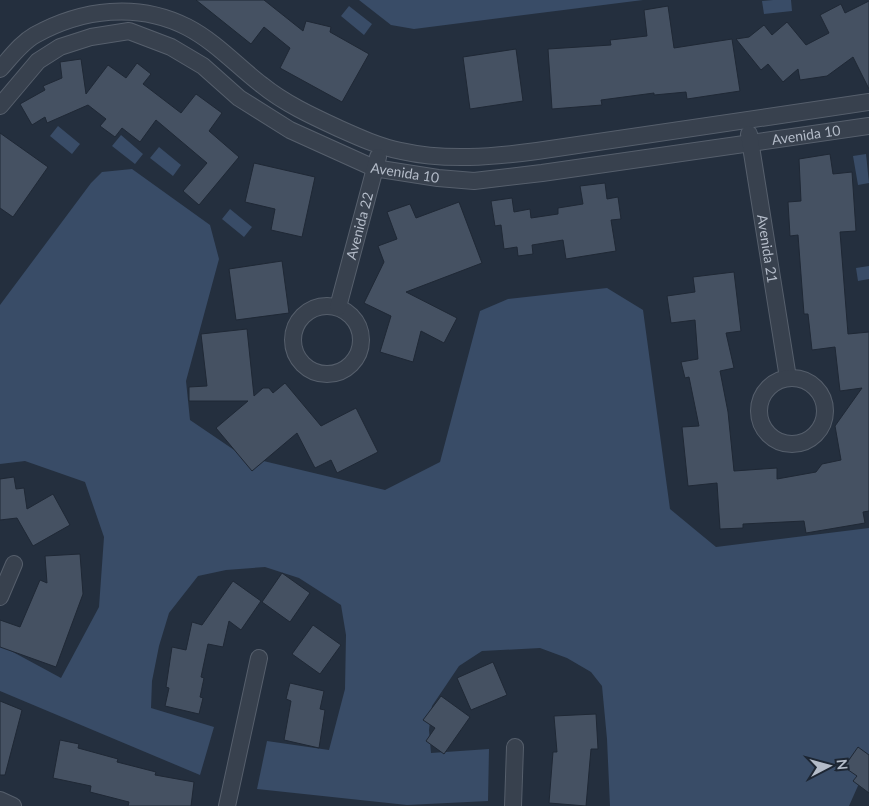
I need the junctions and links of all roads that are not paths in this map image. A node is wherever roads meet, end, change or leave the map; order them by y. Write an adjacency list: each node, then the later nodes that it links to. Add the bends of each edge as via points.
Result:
1 (0, 69): 7 (street, Avenida 10, via 34,35 90,13 120,11 149,14 187,27 231,56 262,85 296,107)
2 (869, 102): 4 (street, Avenida 10)
3 (0, 106): 8 (street, Avenida 10, via 38,61 60,47 91,37 129,31 171,47 203,66 240,98 290,130)
4 (746, 120): 6 (street, Avenida 21); 7 (street, Avenida 10, via 501,156 450,157 402,152)
5 (869, 126): 6 (street, Avenida 10)
6 (751, 144): 8 (street, Avenida 10, via 474,181); 10 (street, Avenida 21)
7 (381, 145): 8 (street, Avenida 22)
8 (374, 168): 9 (street, Avenida 22)
9 (338, 307): 9 (street, via 325,305 312,309 301,317 294,329 296,356 316,373 330,375 343,371 354,363 360,351 359,324)
10 (788, 378): 10 (street, via 766,390 760,402 759,415 763,428 771,437 783,443 796,444 818,432 825,408 821,395 812,385 801,379)
11 (14, 564): 12 (street)
12 (0, 597)
13 (259, 658): 17 (street)
14 (515, 748): 18 (street)
15 (0, 800): 16 (street)
16 (13, 806)
17 (227, 806)
18 (513, 806)

